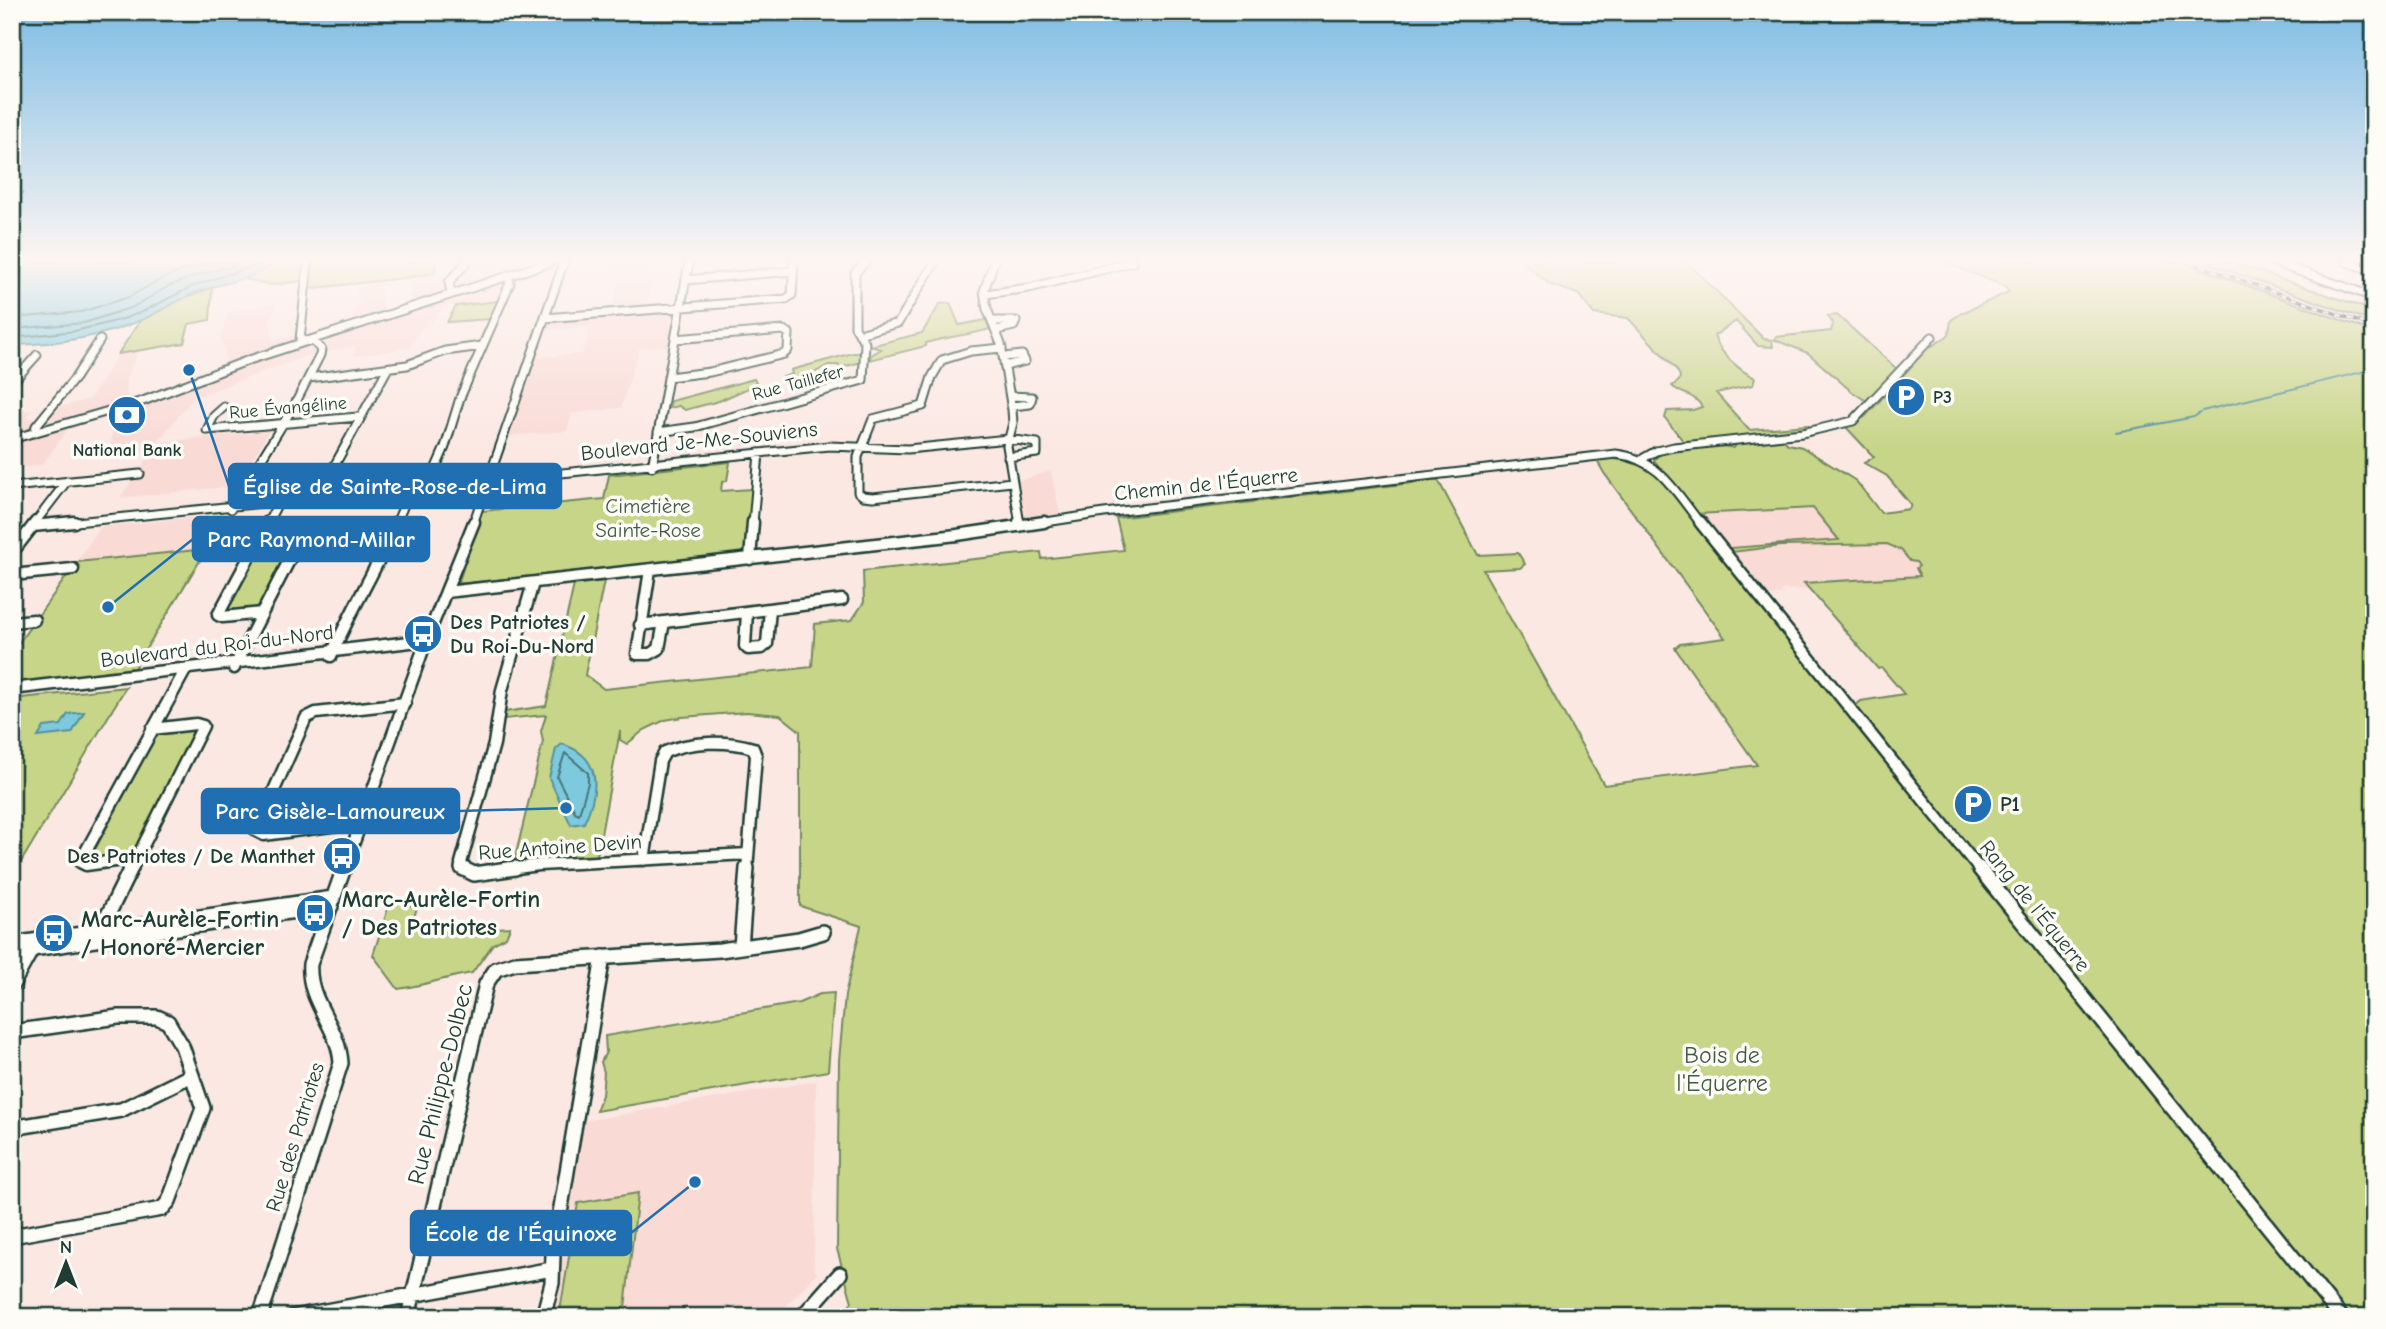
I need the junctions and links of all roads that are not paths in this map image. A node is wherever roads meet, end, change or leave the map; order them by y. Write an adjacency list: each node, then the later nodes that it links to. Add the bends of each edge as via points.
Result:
1 (301, 324): 15 (street, via 301,340)
2 (358, 324): 15 (street)
3 (491, 324): 16 (street)
4 (543, 324): 39 (street, Rue des Patriotes)
5 (678, 324): 13 (street)
6 (855, 324): 11 (street, Rue Taillefer)
7 (894, 324): 11 (street)
8 (994, 324): 10 (street)
9 (1016, 324): 10 (street)
10 (997, 330): 18 (street)
11 (859, 334): 28 (street, Rue Taillefer, via 865,342 866,373 860,382 693,428)
12 (1932, 337): 35 (street, Chemin de l'Équerre, via 1853,421 1808,432 1674,447)
13 (676, 339): 20 (street); 20 (street, via 789,333 783,354)
14 (100, 340): 29 (street)
15 (307, 341): 21 (street, via 321,351); 29 (street, via 148,399)
16 (482, 346): 19 (street, via 445,351); 42 (street)
17 (37, 355): 22 (street)
18 (1004, 357): 23 (street); 32 (street, via 969,352 941,360 923,406 877,417)
19 (388, 368): 21 (street); 26 (street)
20 (668, 377): 28 (street)
21 (309, 378): 27 (street)
22 (12, 383)
23 (1010, 396): 24 (street); 24 (street, via 1032,397 1030,404)
24 (1012, 406): 31 (street)
25 (224, 407): 27 (street, Rue Évangéline, via 208,430)
26 (358, 417): 27 (street, Rue Évangéline); 44 (street)
27 (283, 425): 46 (street)
28 (658, 432): 36 (street)
29 (34, 433): 30 (street)
30 (12, 439)
31 (1008, 441): 32 (street, Boulevard Je-Me-Souviens, via 910,453); 34 (street); 34 (street, Boulevard Je-Me-Souviens, via 1034,441 1038,450)
32 (863, 448): 33 (street, Boulevard Je-Me-Souviens, via 833,445); 40 (street, via 858,459 858,492 865,497)
33 (759, 454): 36 (street, Boulevard Je-Me-Souviens); 51 (street)
34 (1008, 457): 40 (street)
35 (1642, 459): 47 (street, Chemin de l'Équerre, via 1553,460); 97 (street, Rang de l'Équerre, via 1669,484)
36 (652, 465): 39 (street, Boulevard Je-Me-Souviens)
37 (140, 474): 38 (street)
38 (67, 481): 41 (street); 48 (street)
39 (487, 482): 42 (street, Boulevard Je-Me-Souviens); 56 (street, Rue des Patriotes)
40 (1012, 482): 47 (street)
41 (12, 487)
42 (427, 488): 43 (street, Boulevard Je-Me-Souviens)
43 (411, 490): 44 (street, Boulevard Je-Me-Souviens); 66 (street)
44 (316, 500): 45 (street, Boulevard Je-Me-Souviens)
45 (278, 503): 46 (street, Boulevard Je-Me-Souviens); 49 (street)
46 (232, 508): 48 (street, Boulevard Je-Me-Souviens)
47 (1020, 526): 51 (street, Chemin de l'Équerre)
48 (32, 528): 50 (street)
49 (255, 546): 60 (street, via 297,545); 60 (street, via 218,615)
50 (12, 553)
51 (750, 559): 53 (street, Chemin de l'Équerre)
52 (73, 569): 54 (street)
53 (650, 570): 55 (street, Chemin de l'Équerre); 64 (street)
54 (12, 575)
55 (533, 583): 56 (street, Chemin de l'Équerre); 75 (street, Rue Antoine Devin, via 501,693 495,740 462,869 474,874 539,865)
56 (446, 592): 65 (street, Rue des Patriotes)
57 (842, 600): 58 (street)
58 (770, 609): 59 (street); 59 (street, via 767,644 756,649 745,646)
59 (747, 612): 63 (street)
60 (262, 613): 67 (street)
61 (34, 620): 62 (street)
62 (12, 622)
63 (664, 622): 64 (street); 64 (street, via 659,649 650,654 635,651)
64 (640, 625)
65 (426, 643): 66 (street, Boulevard du Roi-du-Nord); 70 (street, Rue des Patriotes)
66 (332, 654): 67 (street, Boulevard du Roi-du-Nord)
67 (235, 666): 68 (street, Boulevard du Roi-du-Nord)
68 (185, 671): 69 (street, Boulevard du Roi-du-Nord); 71 (street)
69 (12, 691)
70 (405, 703): 72 (street, Rue des Patriotes); 72 (street, via 306,718 256,831 264,835)
71 (152, 729): 74 (street, via 203,726); 74 (street, via 80,862)
72 (361, 822): 76 (street, Rue des Patriotes)
73 (748, 854): 75 (street, Rue Antoine Devin); 75 (street, via 755,749 745,745 680,746 661,759); 81 (street)
74 (136, 858): 78 (street)
75 (644, 860)
76 (332, 902): 78 (street); 92 (street, Rue des Patriotes, via 308,977 339,1039 341,1063)
77 (823, 932): 81 (street, Rue Philippe-Dolbec)
78 (97, 936): 80 (street)
79 (12, 944): 80 (street)
80 (34, 945): 82 (street); 84 (street)
81 (741, 947): 83 (street, Rue Philippe-Dolbec)
82 (12, 952)
83 (603, 957): 89 (street); 91 (street, Rue Philippe-Dolbec, via 510,964 496,969 488,979)
84 (12, 985)
85 (12, 1032): 86 (street, via 156,1016 173,1029)
86 (192, 1075): 87 (street, via 121,1110); 88 (street, via 202,1115 164,1208)
87 (12, 1128)
88 (12, 1236)
89 (552, 1269): 91 (street); 95 (street)
90 (840, 1274): 96 (street)
91 (413, 1295): 93 (street); 94 (street, Rue Philippe-Dolbec)
92 (260, 1317)
93 (293, 1317)
94 (408, 1317)
95 (543, 1317)
96 (802, 1317)
97 (2341, 1317)

